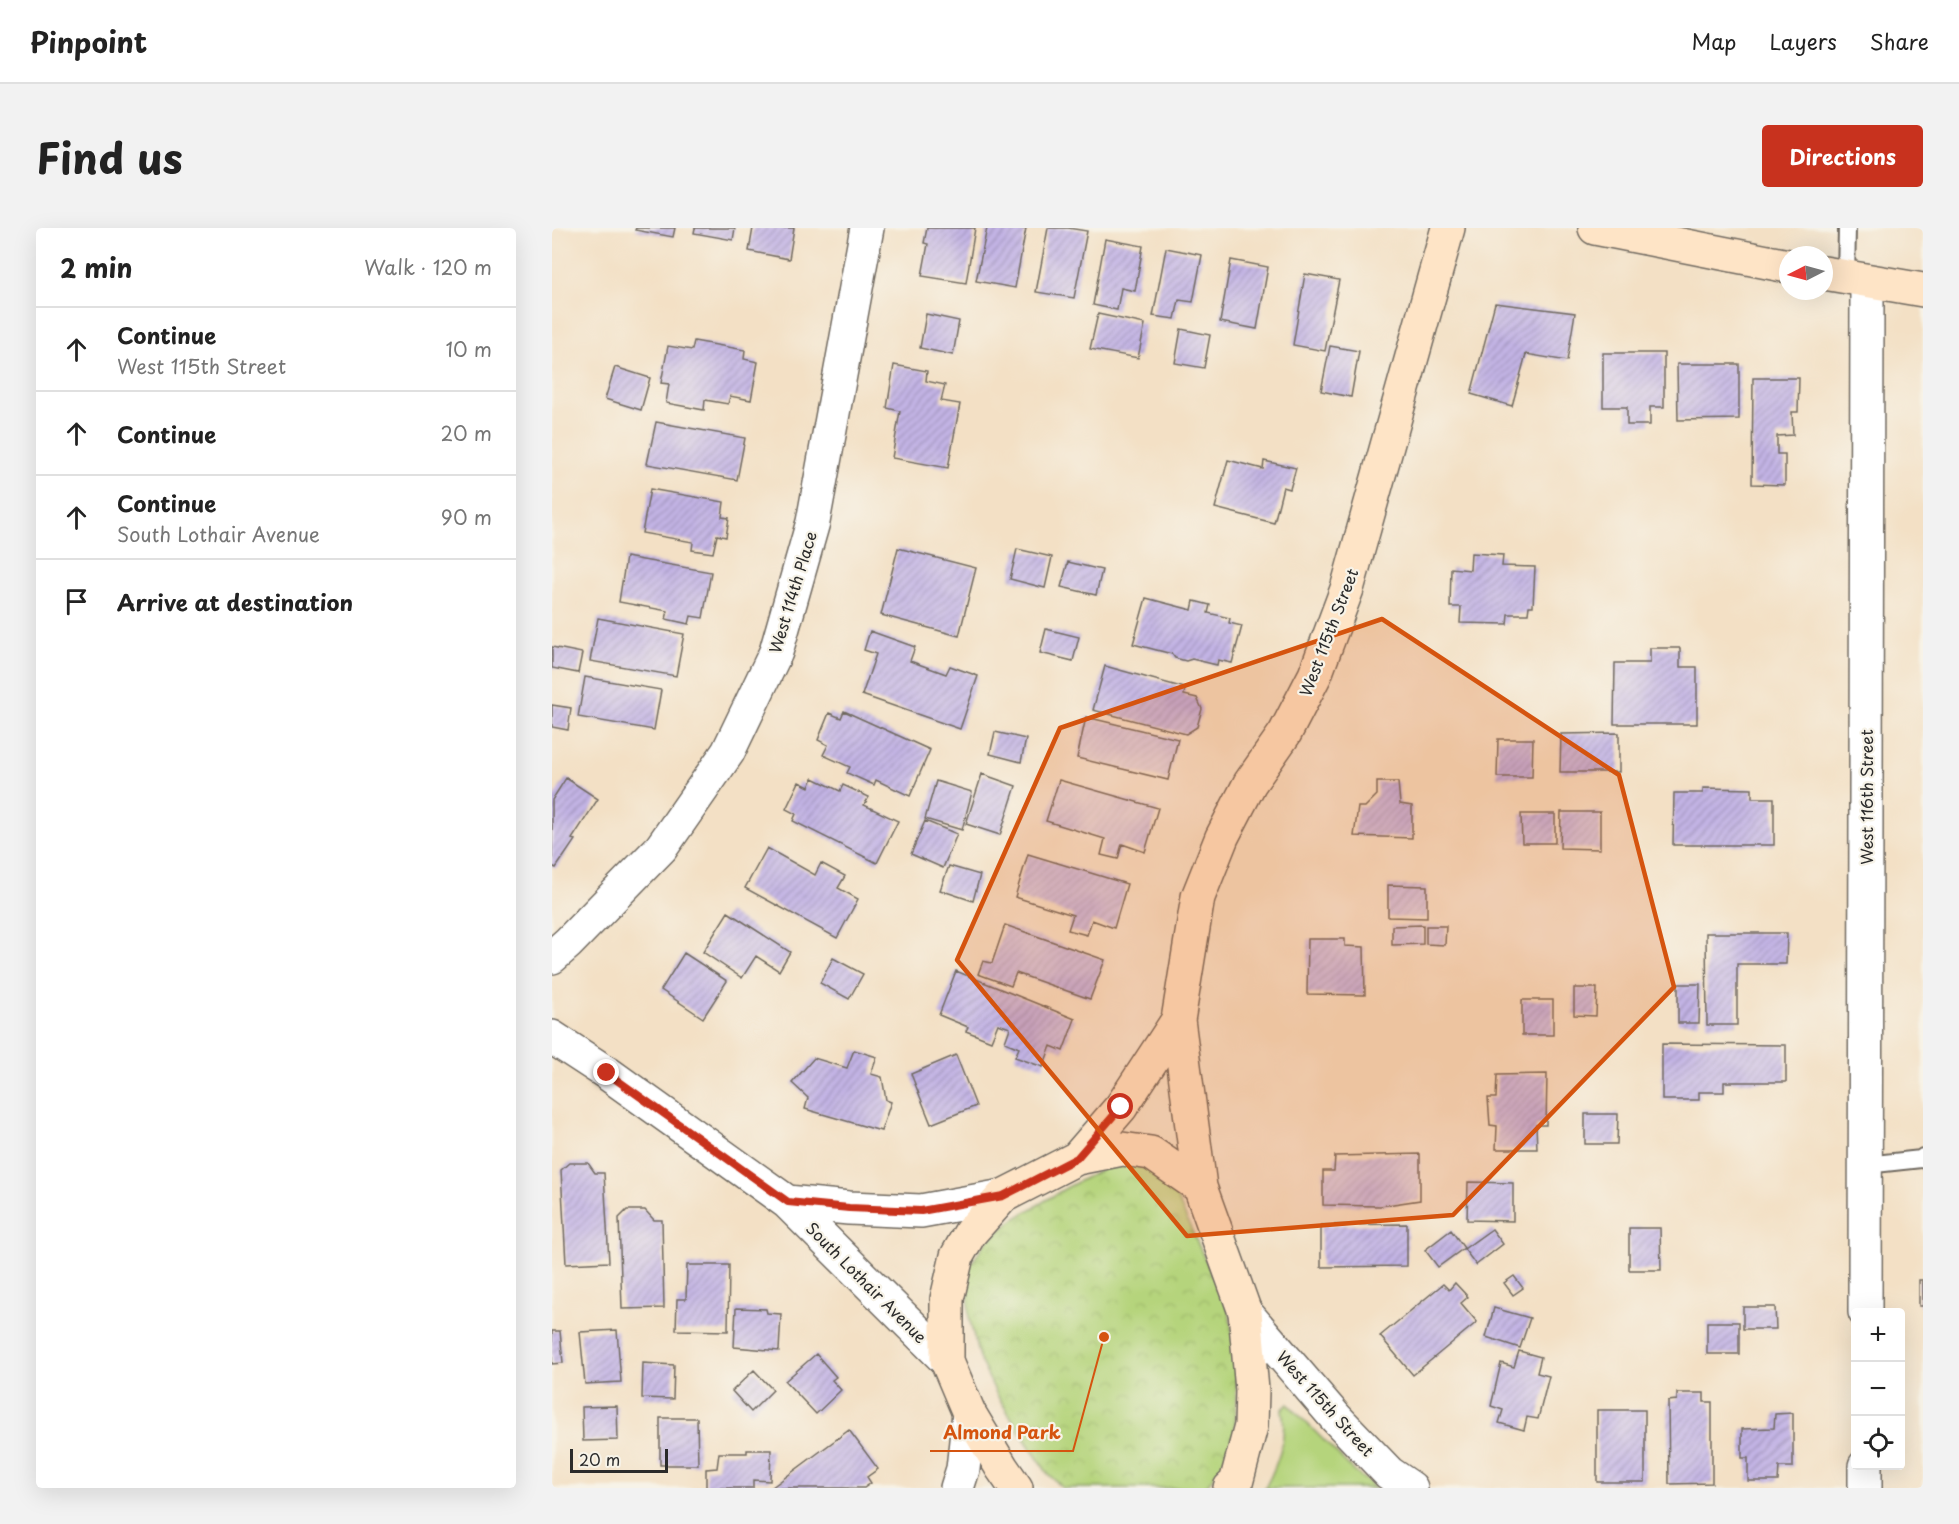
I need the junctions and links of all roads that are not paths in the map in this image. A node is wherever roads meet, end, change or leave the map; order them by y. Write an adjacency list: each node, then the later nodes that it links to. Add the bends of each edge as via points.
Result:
1 (867, 228): 8 (street, West 114th Place, via 813,522 776,652 728,752 661,848)
2 (1448, 228): 9 (street, West 115th Street, via 1347,590 1315,675 1290,723 1250,783 1222,837 1198,897)
3 (1595, 228): 5 (street)
4 (1847, 228): 6 (lane)
5 (1779, 264)
6 (1846, 278): 7 (street); 13 (street, West 116th Street)
7 (1923, 290)
8 (552, 957)
9 (1178, 1020): 11 (street, West 115th Street, via 1121,1107); 14 (street, West 115th Street)
10 (552, 1037): 16 (street, South Lothair Avenue)
11 (1077, 1158): 14 (street, via 1122,1149 1151,1153); 15 (street)
12 (1923, 1158): 13 (lane)
13 (1866, 1165): 17 (street, West 116th Street)
14 (1200, 1187): 18 (street, West 115th Street)
15 (1003, 1196): 16 (street, South Lothair Avenue, via 921,1211); 19 (street, via 970,1233 957,1256 946,1299)
16 (788, 1202): 19 (street, South Lothair Avenue)
17 (1865, 1308)
18 (1245, 1312): 22 (street, West 115th Street, via 1251,1426); 25 (street, West 115th Street, via 1336,1418 1389,1473)
19 (947, 1361): 20 (street)
20 (969, 1413): 23 (street); 24 (street)
21 (1865, 1470): 26 (street)
22 (1234, 1486)
23 (957, 1488)
24 (1016, 1488)
25 (1412, 1488)
26 (1865, 1488)

